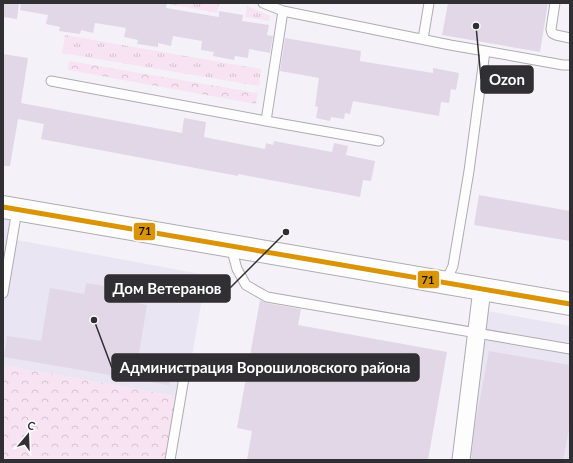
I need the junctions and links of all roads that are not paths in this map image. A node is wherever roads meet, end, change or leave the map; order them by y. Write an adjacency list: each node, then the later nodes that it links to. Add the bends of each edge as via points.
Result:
1 (263, 3): 4 (lane)
2 (429, 3): 6 (lane)
3 (556, 3): 5 (lane, via 552,33)
4 (283, 11): 6 (lane); 10 (lane)
5 (570, 38)
6 (423, 39): 7 (lane, via 450,40)
7 (485, 51): 8 (lane); 14 (lane, via 468,178 453,266)
8 (570, 65)
9 (51, 82): 10 (lane)
10 (266, 120): 11 (lane)
11 (379, 141)
12 (10, 208): 13 (street); 16 (lane)
13 (230, 246): 14 (street); 18 (lane, via 237,269 246,285 267,297)
14 (446, 283): 15 (street)
15 (482, 289): 17 (street); 18 (street)
16 (3, 293)
17 (570, 304)
18 (476, 333): 19 (lane); 22 (street)
19 (570, 349)
20 (186, 366): 21 (lane)
21 (170, 460)
22 (462, 460)

